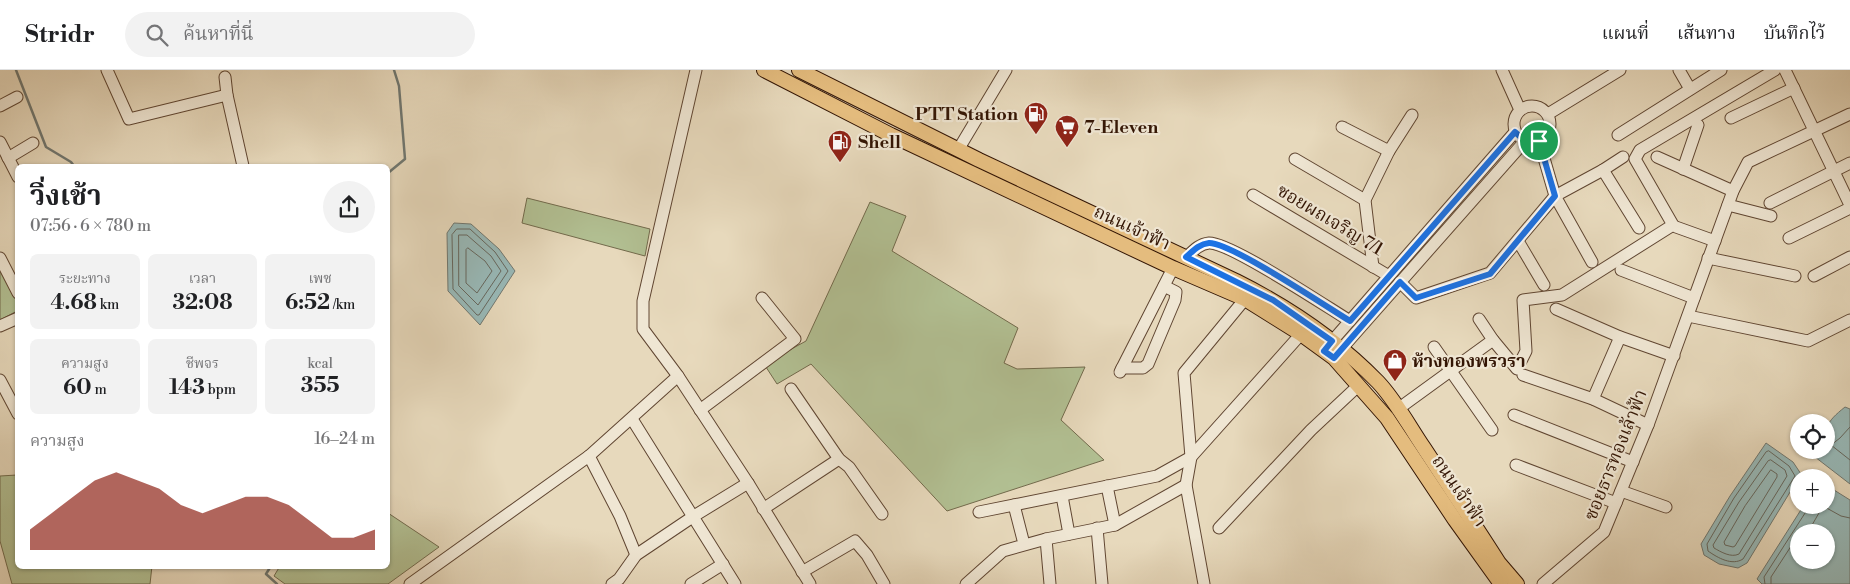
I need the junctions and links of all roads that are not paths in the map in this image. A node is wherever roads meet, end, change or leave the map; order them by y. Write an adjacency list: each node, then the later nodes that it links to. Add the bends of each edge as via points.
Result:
1 (108, 70): 15 (street, via 129,119)
2 (696, 70): 90 (street, via 643,301 643,329)
3 (764, 70): 63 (main road, ถนนเจ้าฟ้า, via 891,135)
4 (799, 70): 32 (main road, ถนนเจ้าฟ้า)
5 (1006, 70): 32 (street)
6 (1502, 70): 18 (street)
7 (1620, 70): 19 (street)
8 (1679, 70): 14 (street)
9 (1722, 70): 14 (street)
10 (1775, 70): 84 (street, via 1640,150 1634,159 1673,225 1562,295 1523,300 1526,351 1517,369)
11 (1785, 70): 13 (street)
12 (225, 77): 15 (street)
13 (1794, 88): 22 (street); 25 (street)
14 (1690, 89): 27 (street)
15 (227, 95): 39 (street)
16 (17, 97): 17 (street)
17 (0, 106)
18 (1520, 110): 19 (street, via 1531,105); 26 (street, via 1514,118)
19 (1548, 114): 29 (street, via 1550,126)
20 (1850, 114): 25 (street)
21 (1412, 115): 33 (street)
22 (1731, 118)
23 (1698, 125): 40 (street)
24 (1342, 127): 33 (street)
25 (1816, 131): 42 (street); 44 (street, ซอยธารทองเล้าฟ้า, via 1748,162)
26 (1515, 132): 28 (street); 65 (street)
27 (1618, 135)
28 (1525, 141): 29 (street); 68 (street)
29 (1539, 141): 46 (street)
30 (0, 142): 36 (street)
31 (33, 143): 36 (street)
32 (958, 150): 57 (main road, ถนนเจ้าฟ้า)
33 (1389, 151): 47 (street)
34 (1623, 157): 41 (street)
35 (1657, 157): 40 (street)
36 (8, 158): 43 (street)
37 (1295, 159): 47 (street)
38 (1850, 163): 42 (street)
39 (243, 164)
40 (1683, 169): 44 (street)
41 (1603, 170): 46 (street); 53 (street)
42 (1834, 170): 48 (street); 50 (street)
43 (15, 171)
44 (1733, 191): 49 (street, ซอยธารทองเล้าฟ้า)
45 (1253, 194): 62 (street, ซอยผถเจริญ 7/1)
46 (1555, 196): 55 (street); 61 (street)
47 (1365, 200): 62 (street)
48 (1770, 203)
49 (1728, 205): 51 (street); 56 (street, ซอยธารทองเล้าฟ้า)
50 (1850, 206): 54 (street)
51 (1771, 216)
52 (1676, 227): 56 (street)
53 (1639, 228)
54 (1789, 238)
55 (1518, 241): 68 (street, via 1490,274 1416,298); 69 (street)
56 (1714, 241): 60 (street, ซอยธารทองเล้าฟ้า)
57 (1186, 257): 80 (street, via 1203,244 1220,246); 86 (main road, ถนนเจ้าฟ้า, via 1273,300)
58 (1850, 257): 67 (street)
59 (0, 258): 71 (street)
60 (1708, 258): 66 (street); 73 (street, ซอยธารทองเล้าฟ้า)
61 (1592, 262)
62 (1373, 267): 65 (street, ซอยผถเจริญ 7/1)
63 (1173, 268): 70 (street); 74 (main road, ถนนเจ้าฟ้า)
64 (1621, 270): 73 (street)
65 (1389, 276): 80 (street)
66 (1795, 276)
67 (1814, 276)
68 (1400, 282): 86 (street)
69 (1544, 285)
70 (1164, 286): 70 (street, via 1121,370 1143,368 1148,364 1175,300 1176,292)
71 (15, 287)
72 (762, 298): 97 (street, via 795,339)
73 (1694, 298): 76 (street, ซอยธารทองเล้าฟ้า)
74 (1245, 299): 82 (main road, ถนนเจ้าฟ้า); 103 (street, via 1184,373)
75 (1556, 309): 83 (street)
76 (1688, 316): 79 (street, via 1808,341); 87 (street, ซอยธารทองเล้าฟ้า)
77 (15, 319): 81 (street)
78 (1479, 319): 84 (street)
79 (1850, 320)
80 (1350, 321): 86 (street)
81 (0, 326)
82 (1301, 334): 86 (main road, ถนนเจ้าฟ้า); 103 (street)
83 (1620, 337): 87 (street); 94 (street)
84 (1492, 340): 88 (street)
85 (1434, 347): 88 (street)
86 (1333, 350): 92 (main road, ถนนเจ้าฟ้า); 96 (main road, ถนนเจ้าฟ้า, via 1379,384)
87 (1674, 356): 100 (street, ซอยธารทองเล้าฟ้า)
88 (1450, 371): 96 (street); 101 (street)
89 (1524, 375): 94 (street)
90 (678, 376): 97 (street); 99 (street)
91 (0, 380): 95 (street)
92 (1358, 386): 121 (street, via 1311,430); 137 (main road, ถนนเจ้าฟ้า, via 1387,418)
93 (791, 389): 104 (street)
94 (1593, 399): 100 (street)
95 (15, 408)
96 (1398, 408): 138 (main road, ถนนเจ้าฟ้า, via 1499,563)
97 (700, 410): 107 (street)
98 (1514, 415): 105 (street)
99 (632, 419): 102 (street); 118 (street)
100 (1648, 425): 105 (street, ซอยธารทองเล้าฟ้า)
101 (1492, 430)
102 (589, 456): 125 (street); 128 (street)
103 (1191, 457): 108 (street); 109 (street, via 1157,476)
104 (839, 459): 115 (street); 117 (street, via 849,467)
105 (1633, 462): 110 (street, ซอยธารทองเล้าฟ้า)
106 (1516, 465): 112 (street)
107 (748, 483): 115 (street); 118 (street)
108 (1186, 485): 119 (street); 136 (street)
109 (1107, 486): 111 (street); 119 (street)
110 (1621, 491): 112 (street, ซอยธารทองเล้าฟ้า); 114 (street)
111 (1062, 496): 113 (street); 122 (street)
112 (1616, 503): 139 (street, ซอยธารทองเล้าฟ้า, via 1604,532)
113 (1014, 505): 116 (street); 124 (street)
114 (1666, 507)
115 (763, 509): 127 (street)
116 (979, 512)
117 (882, 514)
118 (694, 516): 125 (street); 126 (street)
119 (1115, 525): 120 (street)
120 (1097, 528): 122 (street); 135 (street)
121 (1219, 528)
122 (1069, 534): 123 (street)
123 (1046, 539): 124 (street); 134 (street)
124 (1024, 544): 133 (street, via 1003,551)
125 (636, 555): 129 (street)
126 (724, 564): 130 (street); 131 (street)
127 (805, 580): 132 (street, via 855,541)
128 (410, 584)
129 (612, 584)
130 (691, 584)
131 (736, 584)
132 (884, 584)
133 (966, 584)
134 (1050, 584)
135 (1102, 584)
136 (1204, 584)
137 (1501, 584)
138 (1517, 584)
139 (1543, 584)

